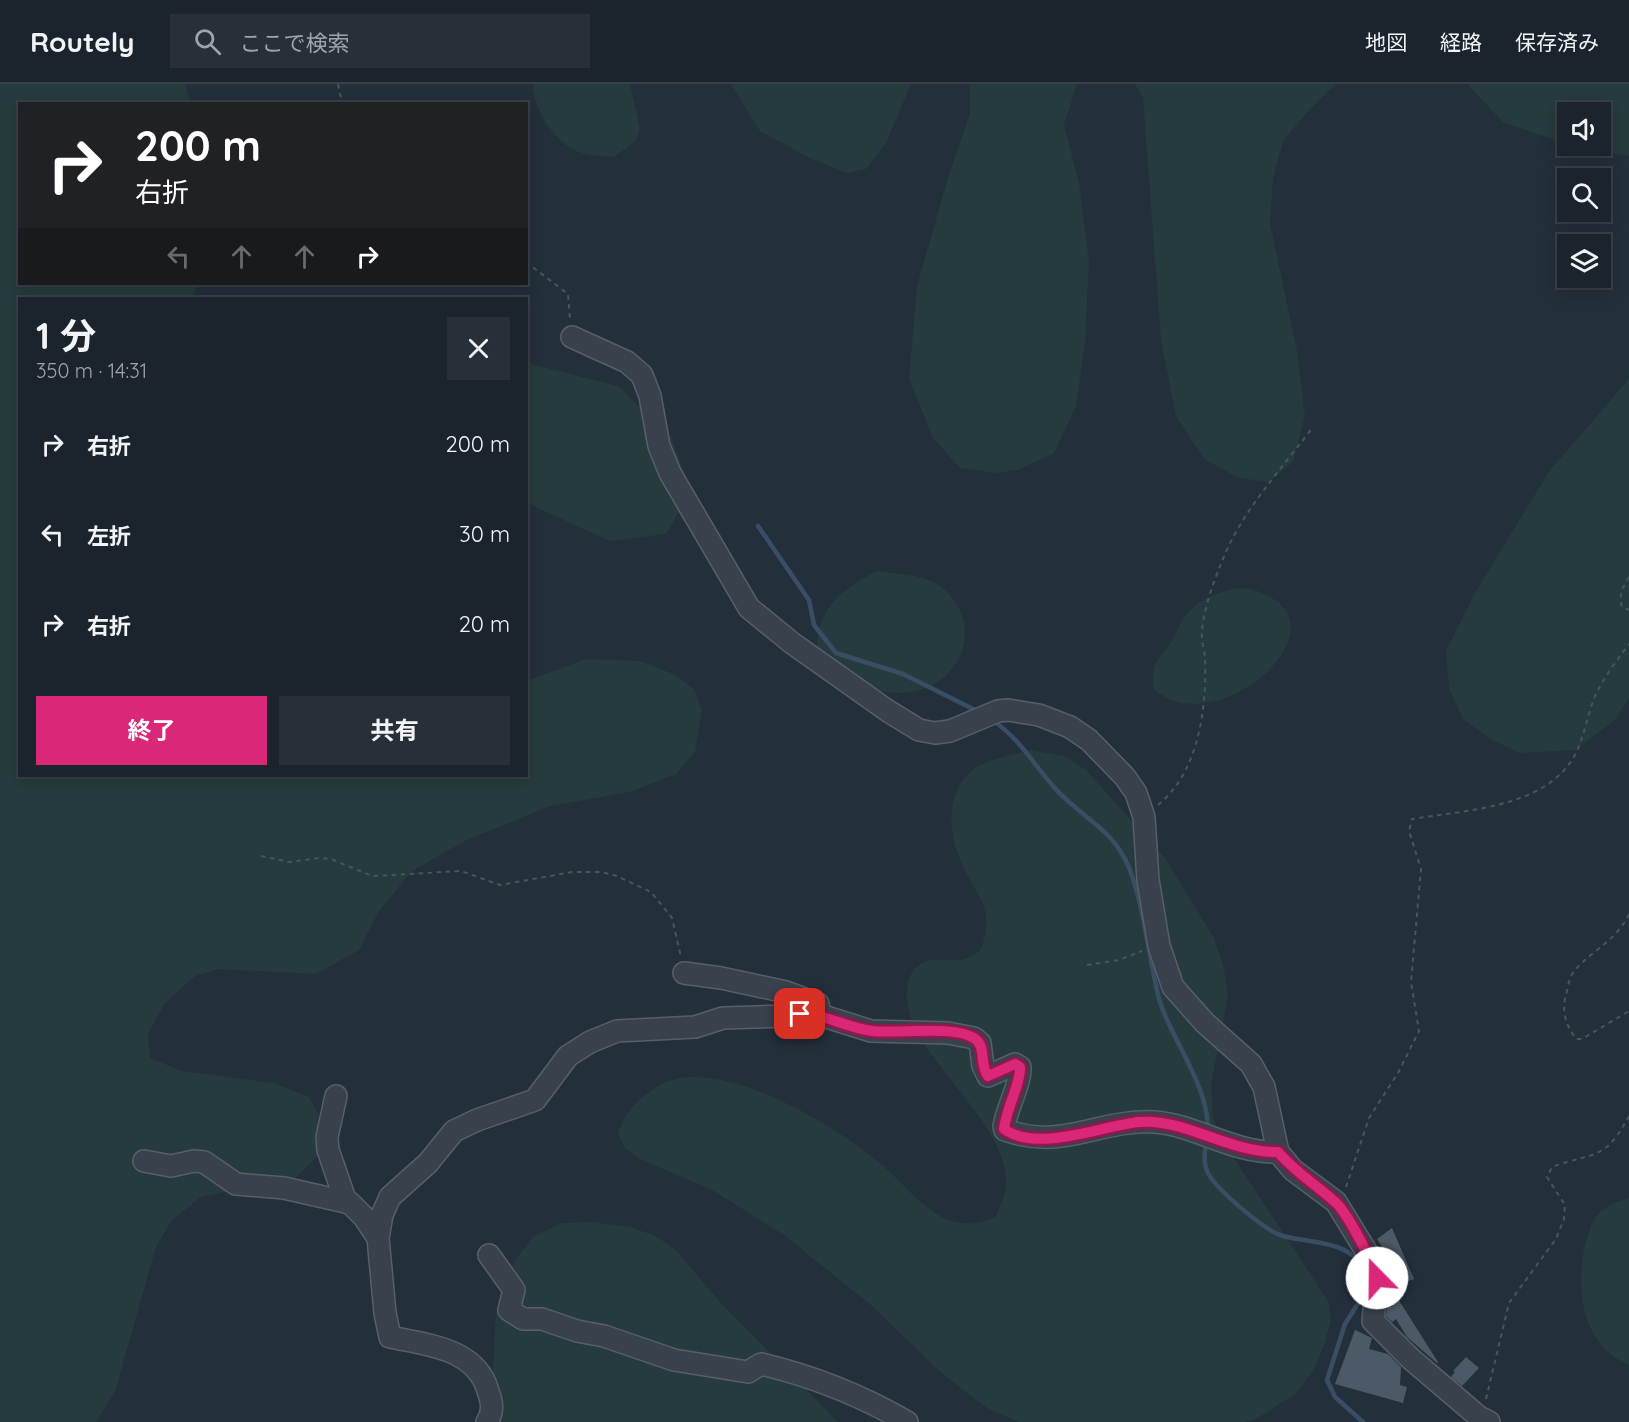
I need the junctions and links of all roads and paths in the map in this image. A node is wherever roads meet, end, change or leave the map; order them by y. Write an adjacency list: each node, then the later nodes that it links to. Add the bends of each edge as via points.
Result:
1 (338, 84): 2 (path)
2 (345, 102)
3 (528, 264): 4 (path, via 568,294)
4 (572, 337): 9 (street, via 607,351 642,375 659,446 670,473 749,608 810,656 919,730 950,731 998,711 1021,711 1054,720 1089,740 1125,777 1136,793)
5 (1313, 427): 9 (path, via 1235,530 1201,631 1204,718 1200,733 1170,796)
6 (1629, 577): 7 (path, via 1620,600 1622,607)
7 (1629, 610)
8 (1629, 644): 22 (path, via 1595,697 1576,753 1556,779 1515,799 1412,819 1408,831 1420,870 1412,982 1419,1031 1369,1118 1353,1172)
9 (1144, 817): 19 (street, via 1148,880 1167,972 1182,1000 1230,1042 1257,1073 1264,1087)
10 (261, 856): 14 (path, via 290,862 331,859 372,876 461,871 500,885 572,872 617,876 651,892 672,918)
11 (1629, 914): 15 (path, via 1608,943 1570,977 1565,1018 1576,1039 1582,1039)
12 (1139, 953): 13 (path)
13 (1088, 965)
14 (684, 973): 16 (street, via 786,992 818,1004)
15 (1629, 1011)
16 (820, 1014): 19 (street, via 871,1031 948,1033 974,1038 980,1043 988,1076 1018,1065 1020,1075 1004,1126 1010,1132 1033,1138 1062,1138 1156,1122 1251,1150); 23 (street, via 723,1018 695,1027 617,1031 590,1042 568,1056 535,1100 454,1131 428,1163 390,1197)
17 (336, 1096): 21 (street, via 328,1150)
18 (1629, 1116): 25 (path, via 1603,1152 1552,1167 1547,1173 1565,1205 1564,1220 1556,1239 1509,1303)
19 (1278, 1152): 22 (street, via 1293,1170)
20 (144, 1161): 21 (street, via 171,1166 204,1162 236,1184 284,1188)
21 (346, 1202): 23 (street, via 357,1208)
22 (1336, 1202): 25 (street, via 1375,1268 1373,1321 1411,1359)
23 (378, 1238): 26 (street, via 387,1331 390,1336 441,1348 470,1362 486,1383 493,1406)
24 (489, 1254): 27 (street, via 514,1290 509,1310 523,1319 542,1319 604,1335 674,1360 748,1372 760,1364 784,1369 877,1405)
25 (1483, 1418)
26 (487, 1422)
27 (908, 1422)

